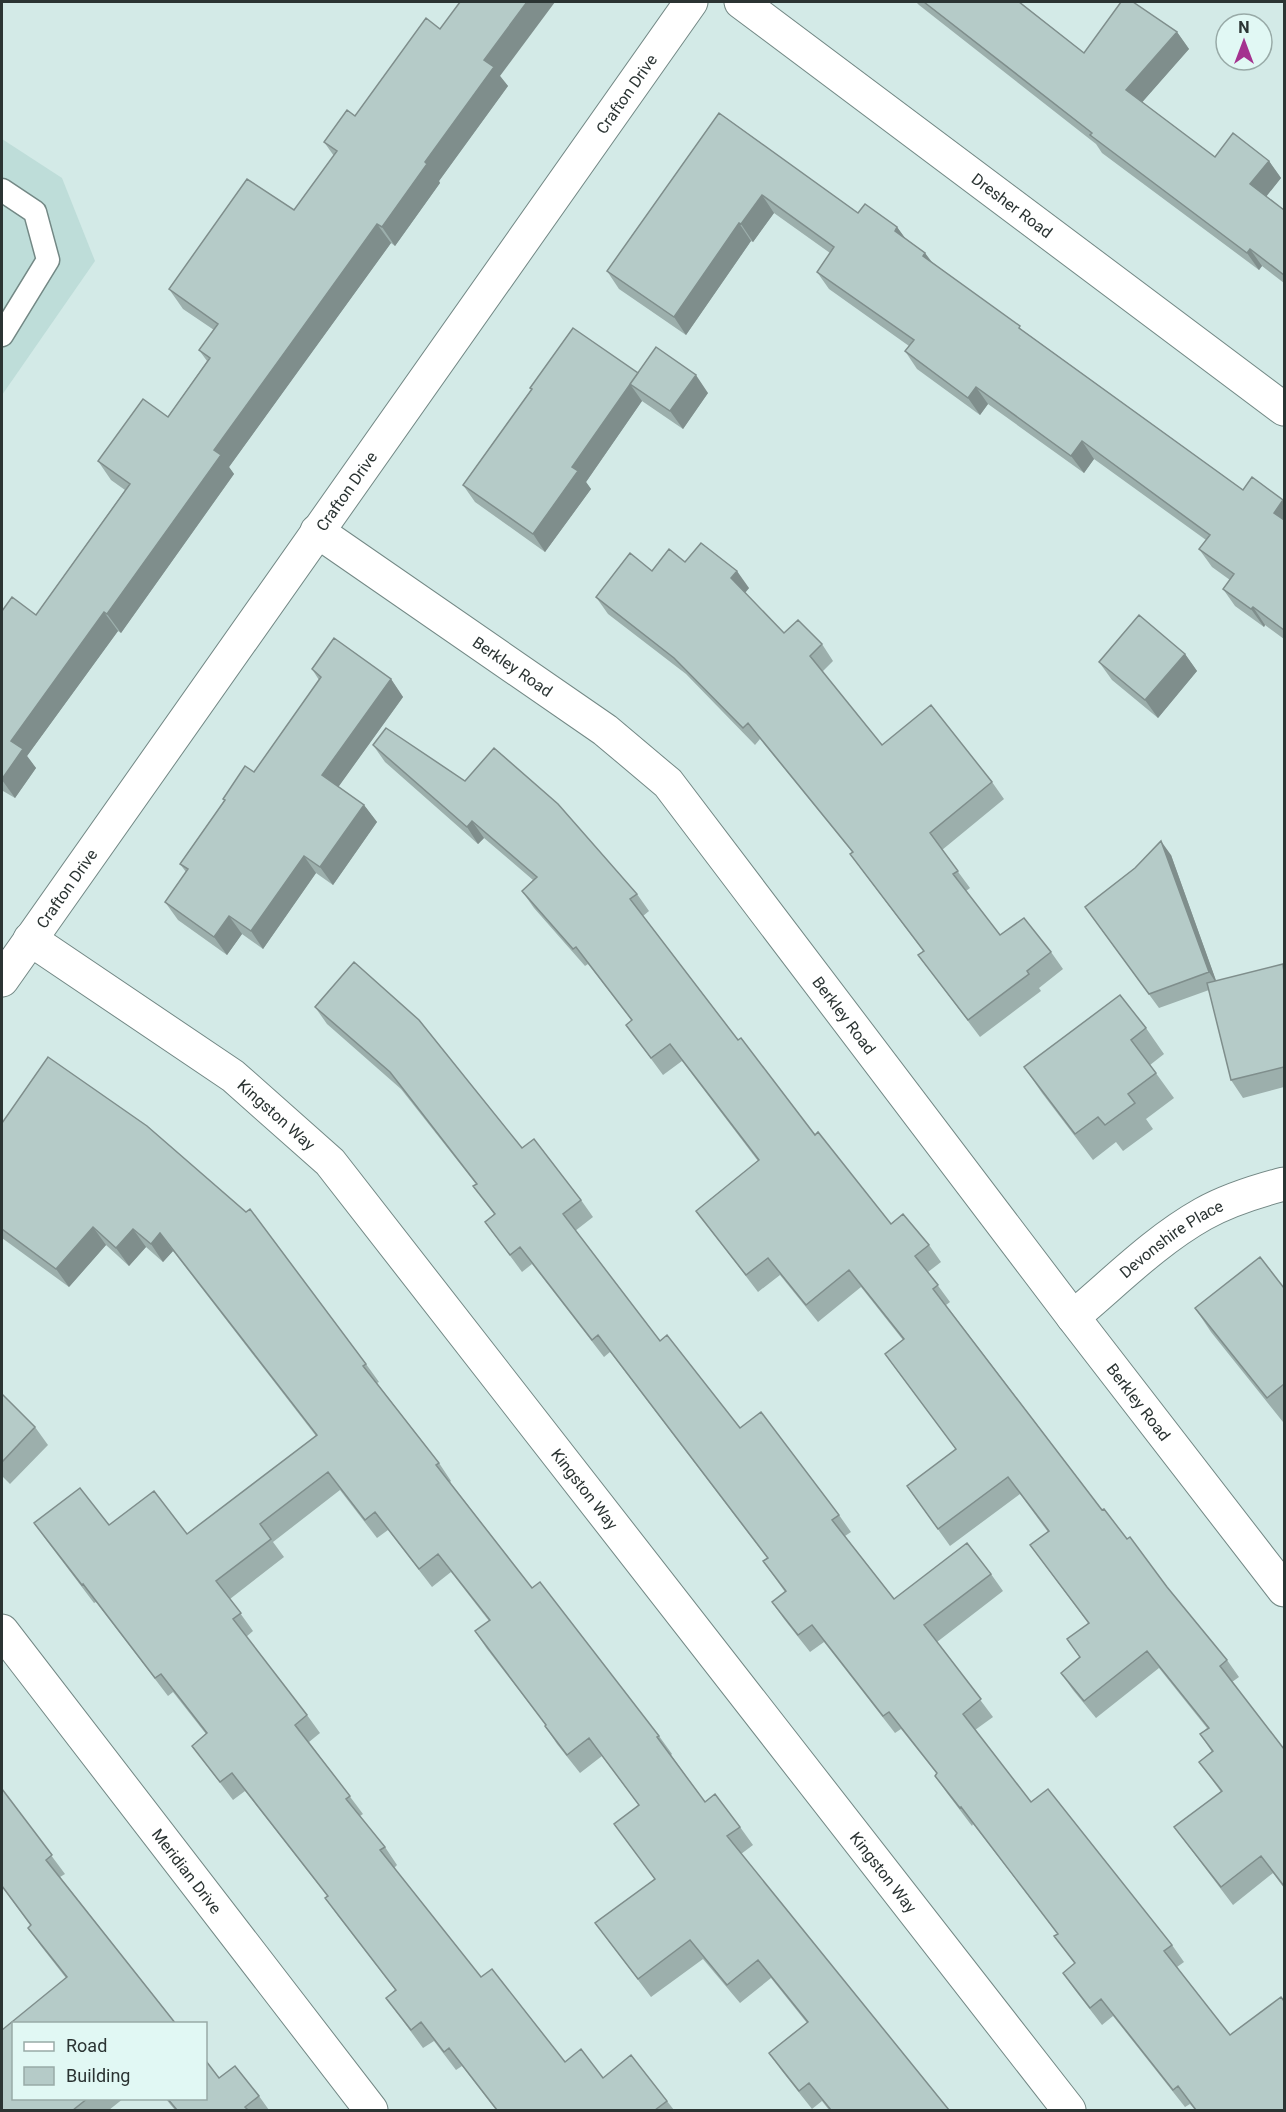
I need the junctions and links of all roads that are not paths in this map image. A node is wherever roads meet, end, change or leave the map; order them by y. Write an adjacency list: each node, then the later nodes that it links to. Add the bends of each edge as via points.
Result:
1 (691, 2): 6 (street, Crafton Drive)
2 (741, 2): 5 (street, Dresher Road)
3 (2, 190): 4 (lane, via 35,212 48,260)
4 (2, 335)
5 (1284, 409)
6 (317, 531): 7 (street, Crafton Drive); 10 (street, Berkley Road, via 605,730 668,783)
7 (30, 939): 8 (street, Crafton Drive); 14 (street, Kingston Way, via 233,1076 330,1162)
8 (2, 980)
9 (1284, 1184): 10 (street, Devonshire Place, via 1204,1214 1167,1237)
10 (1073, 1317): 11 (street, Berkley Road)
11 (1284, 1590)
12 (2, 1631): 13 (street, Meridian Drive)
13 (371, 2110)
14 (1069, 2110)

